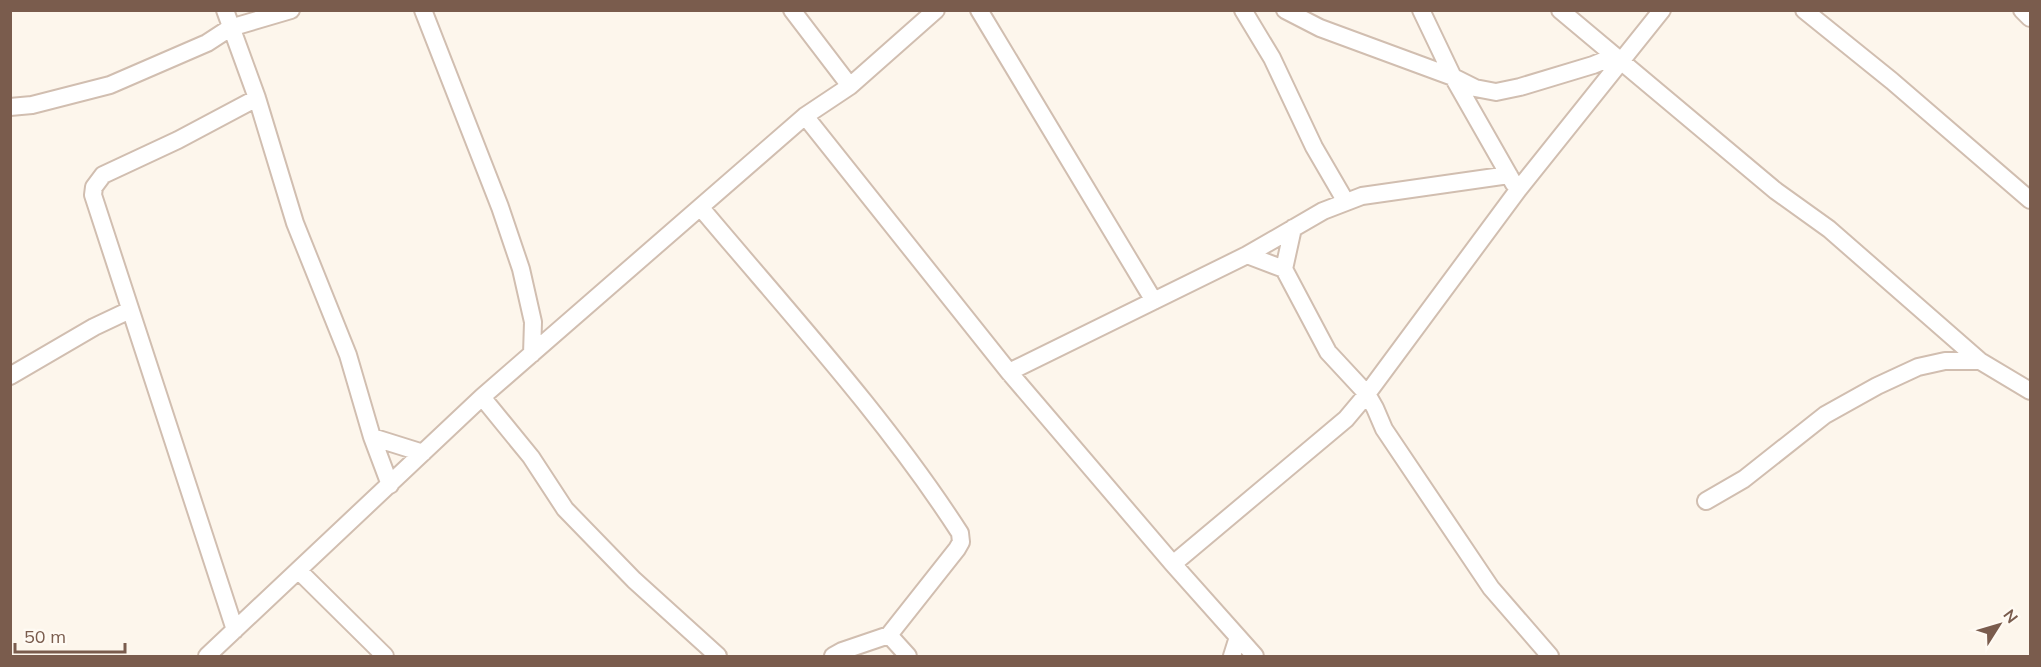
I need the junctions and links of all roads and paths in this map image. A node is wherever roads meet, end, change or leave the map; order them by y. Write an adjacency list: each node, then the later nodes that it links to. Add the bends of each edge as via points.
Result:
1 (225, 10): 15 (street)
2 (291, 10): 15 (street)
3 (423, 10): 32 (street, via 500,207 521,269)
4 (792, 10): 18 (street)
5 (936, 10): 18 (street)
6 (979, 10): 30 (street)
7 (1243, 10): 25 (street)
8 (1285, 10): 17 (street, via 1320,28)
9 (1421, 10): 17 (street)
10 (1560, 10): 16 (street)
11 (1662, 10): 16 (street)
12 (1804, 10): 24 (street)
13 (2022, 10): 14 (street)
14 (2031, 18)
15 (230, 28): 19 (street); 20 (street, via 207,43 110,85)
16 (1618, 58): 17 (street, via 1496,92 1475,88); 23 (street); 35 (street, via 1776,191 1829,229)
17 (1453, 77): 22 (street)
18 (850, 86): 21 (street)
19 (257, 98): 31 (street, via 104,175 94,187 93,195); 41 (street, via 295,223 348,356)
20 (10, 107)
21 (806, 116): 26 (street); 36 (street)
22 (1509, 175): 23 (street); 25 (street, via 1362,196)
23 (1518, 190): 39 (street)
24 (2031, 200)
25 (1346, 202): 27 (street)
26 (701, 208): 33 (street); 48 (street, via 864,402 960,533 957,549)
27 (1293, 228): 28 (street); 29 (street)
28 (1247, 255): 29 (street); 30 (street)
29 (1284, 269): 39 (street, via 1328,352)
30 (1154, 301): 36 (street)
31 (130, 310): 37 (street); 47 (street)
32 (533, 322): 33 (street); 34 (street)
33 (559, 331): 34 (street)
34 (532, 354): 40 (street)
35 (1980, 361): 38 (street); 44 (street, via 1944,361 1918,367 1877,386 1826,415 1744,479)
36 (1009, 372): 45 (street)
37 (10, 376)
38 (2031, 391)
39 (1367, 394): 45 (street, via 1346,419); 57 (street, via 1384,429 1491,588)
40 (482, 397): 42 (street); 52 (street, via 531,457 565,509 634,580)
41 (372, 436): 42 (street); 43 (street)
42 (423, 453): 43 (street)
43 (390, 485): 46 (street)
44 (1706, 501)
45 (1173, 564): 49 (street)
46 (299, 571): 47 (street); 51 (street)
47 (235, 630): 50 (street)
48 (889, 635): 53 (street); 54 (street)
49 (1238, 637): 55 (street); 56 (street)
50 (207, 657)
51 (385, 657)
52 (718, 657)
53 (833, 657)
54 (908, 657)
55 (1232, 657)
56 (1255, 657)
57 (1550, 657)

